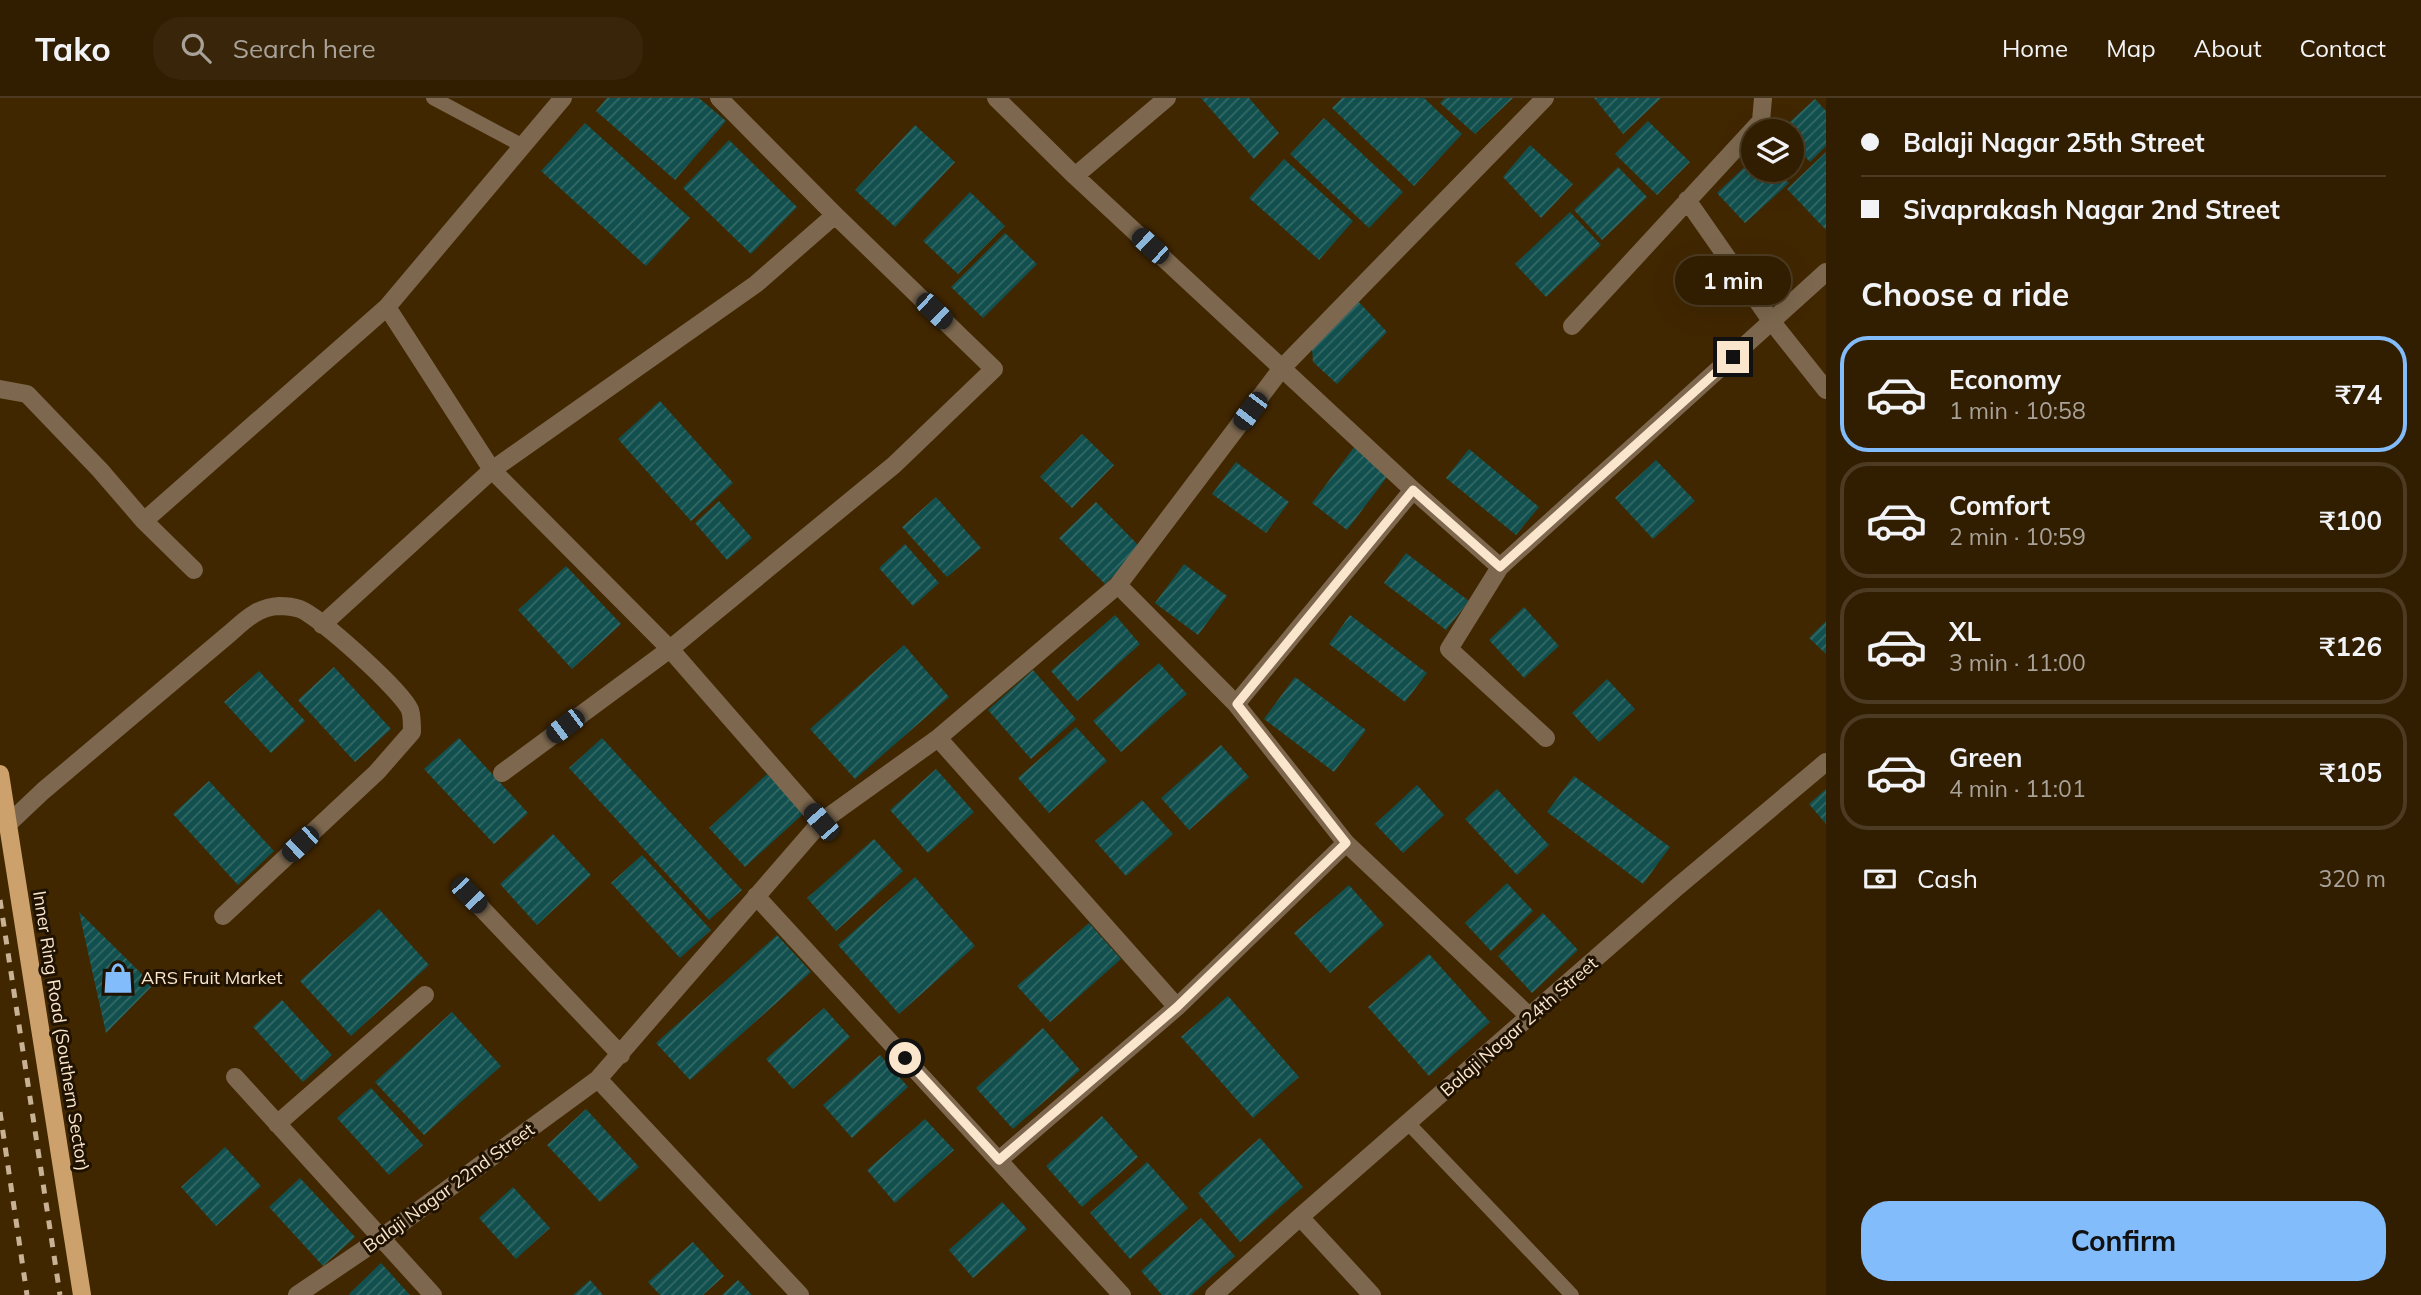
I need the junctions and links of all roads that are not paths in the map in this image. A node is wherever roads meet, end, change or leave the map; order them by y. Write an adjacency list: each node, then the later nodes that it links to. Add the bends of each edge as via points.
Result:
1 (432, 98): 8 (lane)
2 (563, 98): 8 (street)
3 (719, 98): 11 (street)
4 (996, 98): 9 (street)
5 (1167, 98): 9 (street)
6 (1545, 98): 16 (street, Balaji Nagar 22nd Street)
7 (1763, 98): 10 (street, via 1761,121)
8 (523, 146): 13 (street)
9 (1074, 176): 16 (street)
10 (1687, 200): 14 (street); 15 (street)
11 (835, 215): 19 (street, via 757,284); 26 (street, via 994,369 894,465)
12 (1826, 272): 14 (street)
13 (387, 307): 19 (street); 21 (street)
14 (1772, 322): 18 (street); 22 (street)
15 (1572, 326)
16 (1282, 368): 20 (street); 24 (street, Balaji Nagar 22nd Street)
17 (0, 389): 21 (street, via 27,394)
18 (1826, 390)
19 (492, 470): 25 (street); 26 (street)
20 (1413, 490): 22 (street); 27 (street)
21 (144, 521): 23 (street)
22 (1500, 567): 29 (street, via 1449,649)
23 (194, 570)
24 (1118, 585): 27 (street); 28 (street, Balaji Nagar 22nd Street)
25 (322, 625): 34 (street, via 300,609 280,606 248,616); 38 (street, via 388,683 410,710 412,732 377,772)
26 (670, 649): 31 (street); 33 (street)
27 (1237, 704): 35 (street)
28 (938, 738): 33 (street, Balaji Nagar 22nd Street); 40 (street)
29 (1546, 738)
30 (1826, 762): 41 (street, Balaji Nagar 24th Street)
31 (502, 773)
32 (0, 774): 34 (main road, Inner Ring Road (Southern Sector))
33 (821, 822): 37 (street, Balaji Nagar 22nd Street)
34 (7, 825): 50 (main road, Inner Ring Road (Southern Sector))
35 (1346, 843): 40 (street); 41 (street)
36 (469, 895): 42 (street)
37 (756, 896): 42 (street, Balaji Nagar 22nd Street); 47 (street)
38 (223, 916)
39 (425, 995): 46 (street)
40 (1177, 1007): 47 (street)
41 (1530, 1017): 45 (street, Balaji Nagar 24th Street)
42 (621, 1055): 44 (street, Balaji Nagar 22nd Street)
43 (235, 1077): 46 (street)
44 (598, 1079): 49 (street, Balaji Nagar 22nd Street); 53 (street)
45 (1408, 1123): 48 (street, Balaji Nagar 24th Street); 57 (lane)
46 (277, 1124): 49 (street)
47 (999, 1160): 54 (street)
48 (1300, 1217): 55 (street, Balaji Nagar 24th Street); 56 (street)
49 (381, 1238): 51 (street, Balaji Nagar 22nd Street); 52 (street)
50 (82, 1295)
51 (298, 1295)
52 (433, 1295)
53 (800, 1295)
54 (1122, 1295)
55 (1214, 1295)
56 (1372, 1295)
57 (1572, 1295)

